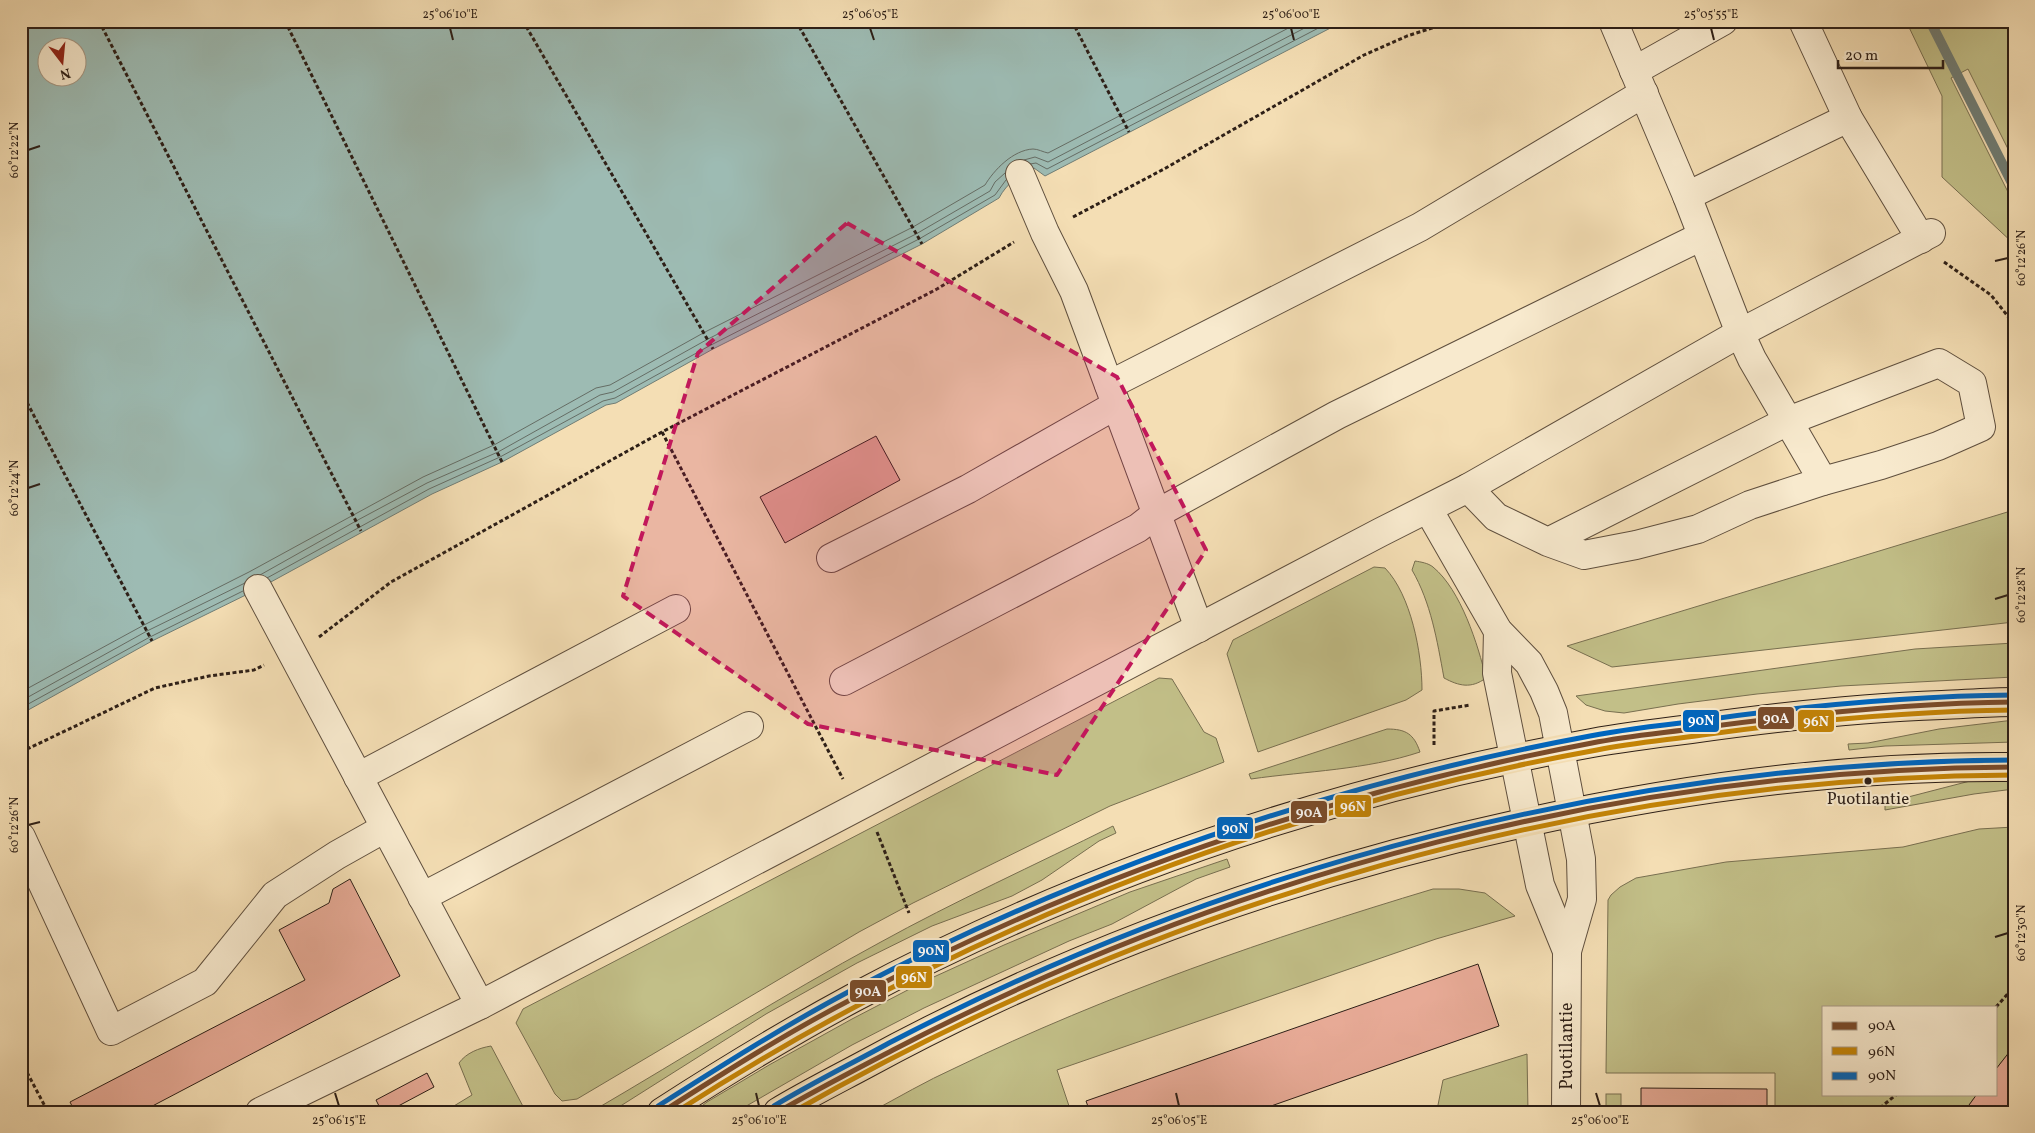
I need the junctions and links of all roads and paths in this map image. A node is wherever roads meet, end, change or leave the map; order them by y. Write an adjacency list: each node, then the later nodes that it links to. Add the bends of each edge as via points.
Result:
1 (98, 21): 33 (path)
2 (285, 21): 28 (path)
3 (523, 21): 23 (path)
4 (796, 21): 20 (path)
5 (1072, 21): 14 (path)
6 (1332, 21): 11 (path)
7 (1454, 21): 17 (path, via 1407,36 1364,56)
8 (1613, 21): 12 (street)
9 (1722, 21): 12 (street)
10 (1803, 21): 13 (street)
11 (1335, 26)
12 (1639, 82): 16 (street); 25 (street, via 1420,227)
13 (1848, 118): 16 (street); 19 (street)
14 (1129, 132)
15 (1020, 174): 17 (street)
16 (1687, 196): 18 (street)
17 (1045, 233): 25 (street, via 1074,291); 27 (path, via 1016,242 937,289)
18 (1702, 236): 22 (street); 32 (street, via 1337,414)
19 (1926, 236): 21 (path, via 1938,259 1991,295); 22 (street)
20 (922, 244)
21 (2014, 324)
22 (1740, 333): 26 (street); 30 (street)
23 (713, 349)
24 (21, 391): 40 (path)
25 (1112, 395): 32 (street); 35 (street, via 968,489)
26 (1788, 421): 29 (street); 29 (street, via 1939,363 1972,383 1981,427 1906,457); 34 (street)
27 (662, 432): 41 (path, via 390,582 318,637); 50 (path)
28 (502, 462)
29 (1823, 481): 34 (street, via 1750,505 1698,529 1636,545 1584,555)
30 (1468, 488): 31 (street); 34 (street, via 1496,517)
31 (1428, 509): 38 (street); 39 (street, Puotilantie)
32 (1156, 514): 38 (street); 42 (street, via 1138,528)
33 (361, 531)
34 (1548, 542)
35 (831, 558)
36 (258, 589): 41 (street)
37 (676, 609): 49 (street)
38 (1199, 628): 50 (street)
39 (1498, 631): 45 (street, Puotilantie, via 1529,663 1544,691 1553,712); 47 (street, Puotilantie, via 1497,673)
40 (152, 641)
41 (291, 651): 46 (path, via 254,670 156,688); 49 (street)
42 (844, 681)
43 (2014, 702): 45 (main road, via 1878,707 1765,719 1595,742)
44 (750, 726): 55 (street)
45 (1560, 750): 47 (main road); 51 (street, Puotilantie)
46 (21, 752)
47 (1514, 758): 52 (street, Puotilantie); 66 (main road, via 1302,813 1173,856 1082,891 854,997 768,1045)
48 (2014, 767): 51 (main road, via 1895,770 1801,778 1711,788)
49 (358, 777): 53 (street)
50 (857, 807): 56 (path, via 877,832); 59 (street)
51 (1572, 812): 52 (main road); 57 (street, Puotilantie, via 1581,859 1582,899)
52 (1527, 822): 57 (street, Puotilantie, via 1540,885); 67 (main road, via 1432,844 1292,883 1102,951 902,1044)
53 (385, 828): 54 (street, via 276,895 205,982 111,1031); 55 (street)
54 (21, 837)
55 (422, 897): 59 (street)
56 (909, 913)
57 (1567, 951): 68 (street, Puotilantie)
58 (2014, 987): 60 (path)
59 (480, 1004): 63 (street)
60 (1997, 1006)
61 (21, 1061): 64 (path)
62 (1895, 1096): 69 (path)
63 (291, 1105): 65 (street)
64 (48, 1112)
65 (260, 1112)
66 (662, 1112)
67 (778, 1112)
68 (1566, 1112)
69 (1876, 1112)

